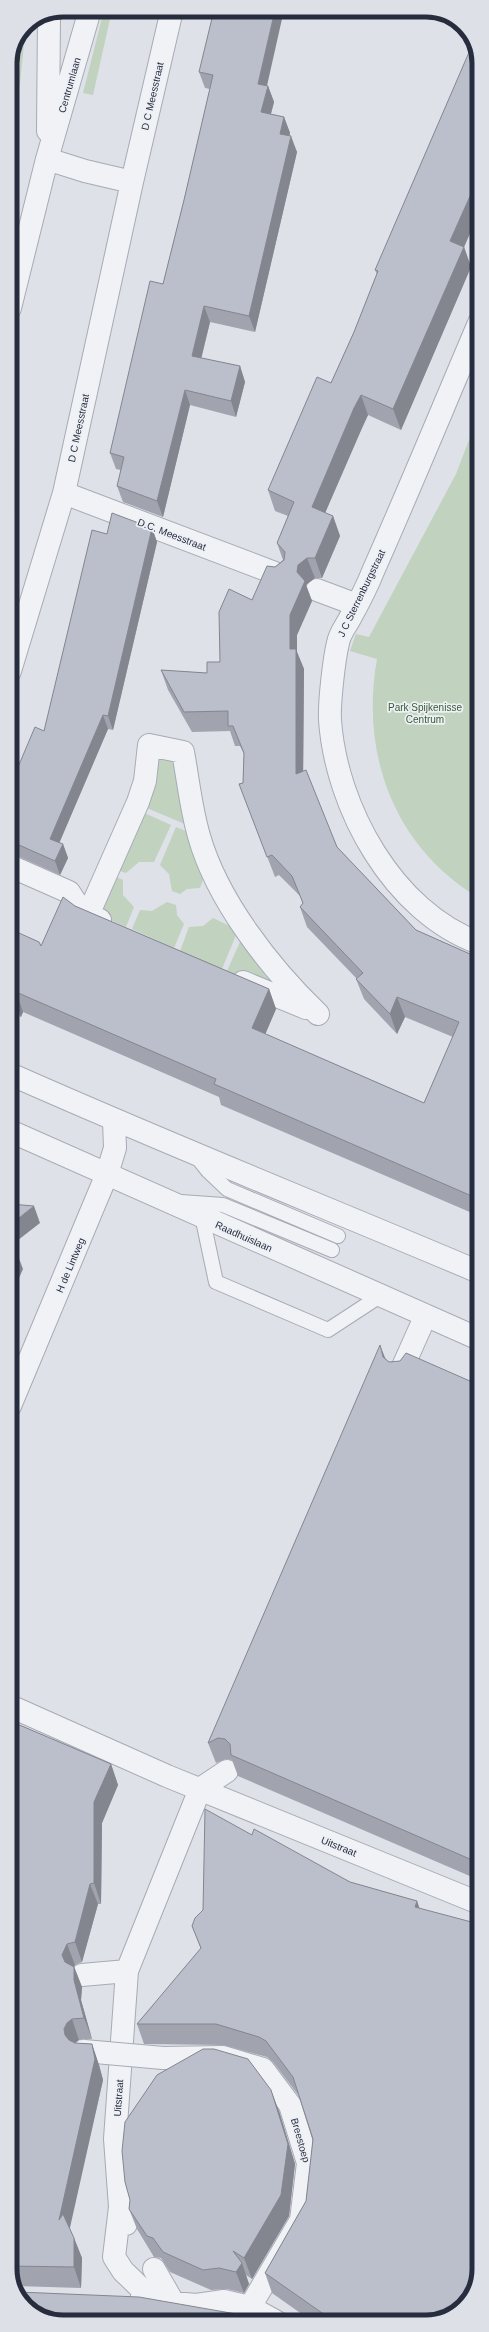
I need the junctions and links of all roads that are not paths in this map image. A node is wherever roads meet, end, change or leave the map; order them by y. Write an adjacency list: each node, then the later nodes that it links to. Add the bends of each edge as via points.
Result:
1 (88, 17): 4 (street, Centrumlaan)
2 (170, 17): 5 (street, D C Meesstraat)
3 (49, 19): 4 (street, Centrumlaan)
4 (47, 159): 5 (street); 6 (street, Centrumlaan)
5 (132, 182): 8 (street, D C Meesstraat)
6 (17, 280)
7 (472, 340): 11 (street, J C Sterrenburgstraat, via 374,571)
8 (64, 493): 9 (street, D.C. Meesstraat); 12 (street, D C Meesstraat)
9 (280, 575)
10 (317, 590): 11 (street)
11 (357, 605): 16 (street, J C Sterrenburgstraat, via 338,641 330,718 333,749 340,779 351,808 380,862 419,908)
12 (17, 648)
13 (17, 869): 14 (street, via 69,892 82,912)
14 (88, 915): 15 (street); 17 (street, via 138,802 145,781 149,745 183,752 198,836 218,885 288,986 318,1014)
15 (121, 930)
16 (472, 940)
17 (226, 975)
18 (17, 1077): 19 (street)
19 (114, 1120): 21 (street); 22 (street, H de Lintweg, via 116,1148)
20 (17, 1134): 22 (street, Raadhuislaan)
21 (191, 1150): 25 (lane, via 208,1171 227,1188); 27 (street)
22 (107, 1174): 23 (street, Raadhuislaan); 32 (street, H de Lintweg)
23 (166, 1201): 24 (street, Raadhuislaan); 26 (lane, via 223,1205)
24 (202, 1216): 28 (street, Raadhuislaan); 28 (lane, via 216,1282 328,1330)
25 (338, 1236)
26 (332, 1250)
27 (472, 1269)
28 (380, 1296): 29 (street, Raadhuislaan)
29 (425, 1317): 30 (street, Raadhuislaan); 31 (street)
30 (472, 1336)
31 (401, 1370)
32 (17, 1389)
33 (17, 1709): 35 (street, Uitstraat)
34 (227, 1771): 35 (street)
35 (200, 1789): 36 (street, Uitstraat); 37 (street, Uitstraat)
36 (472, 1900)
37 (127, 1971): 38 (street); 42 (street, Uitstraat, via 115,2139 123,2215 114,2257 123,2271)
38 (82, 1975)
39 (84, 2051): 43 (street, Breestoep, bridge, via 163,2058 223,2057 263,2069 290,2105 308,2163 301,2220)
40 (154, 2269): 42 (street)
41 (122, 2300): 42 (street)
42 (163, 2301): 43 (street, via 196,2305 224,2301)
43 (250, 2307): 44 (street)
44 (264, 2315)

